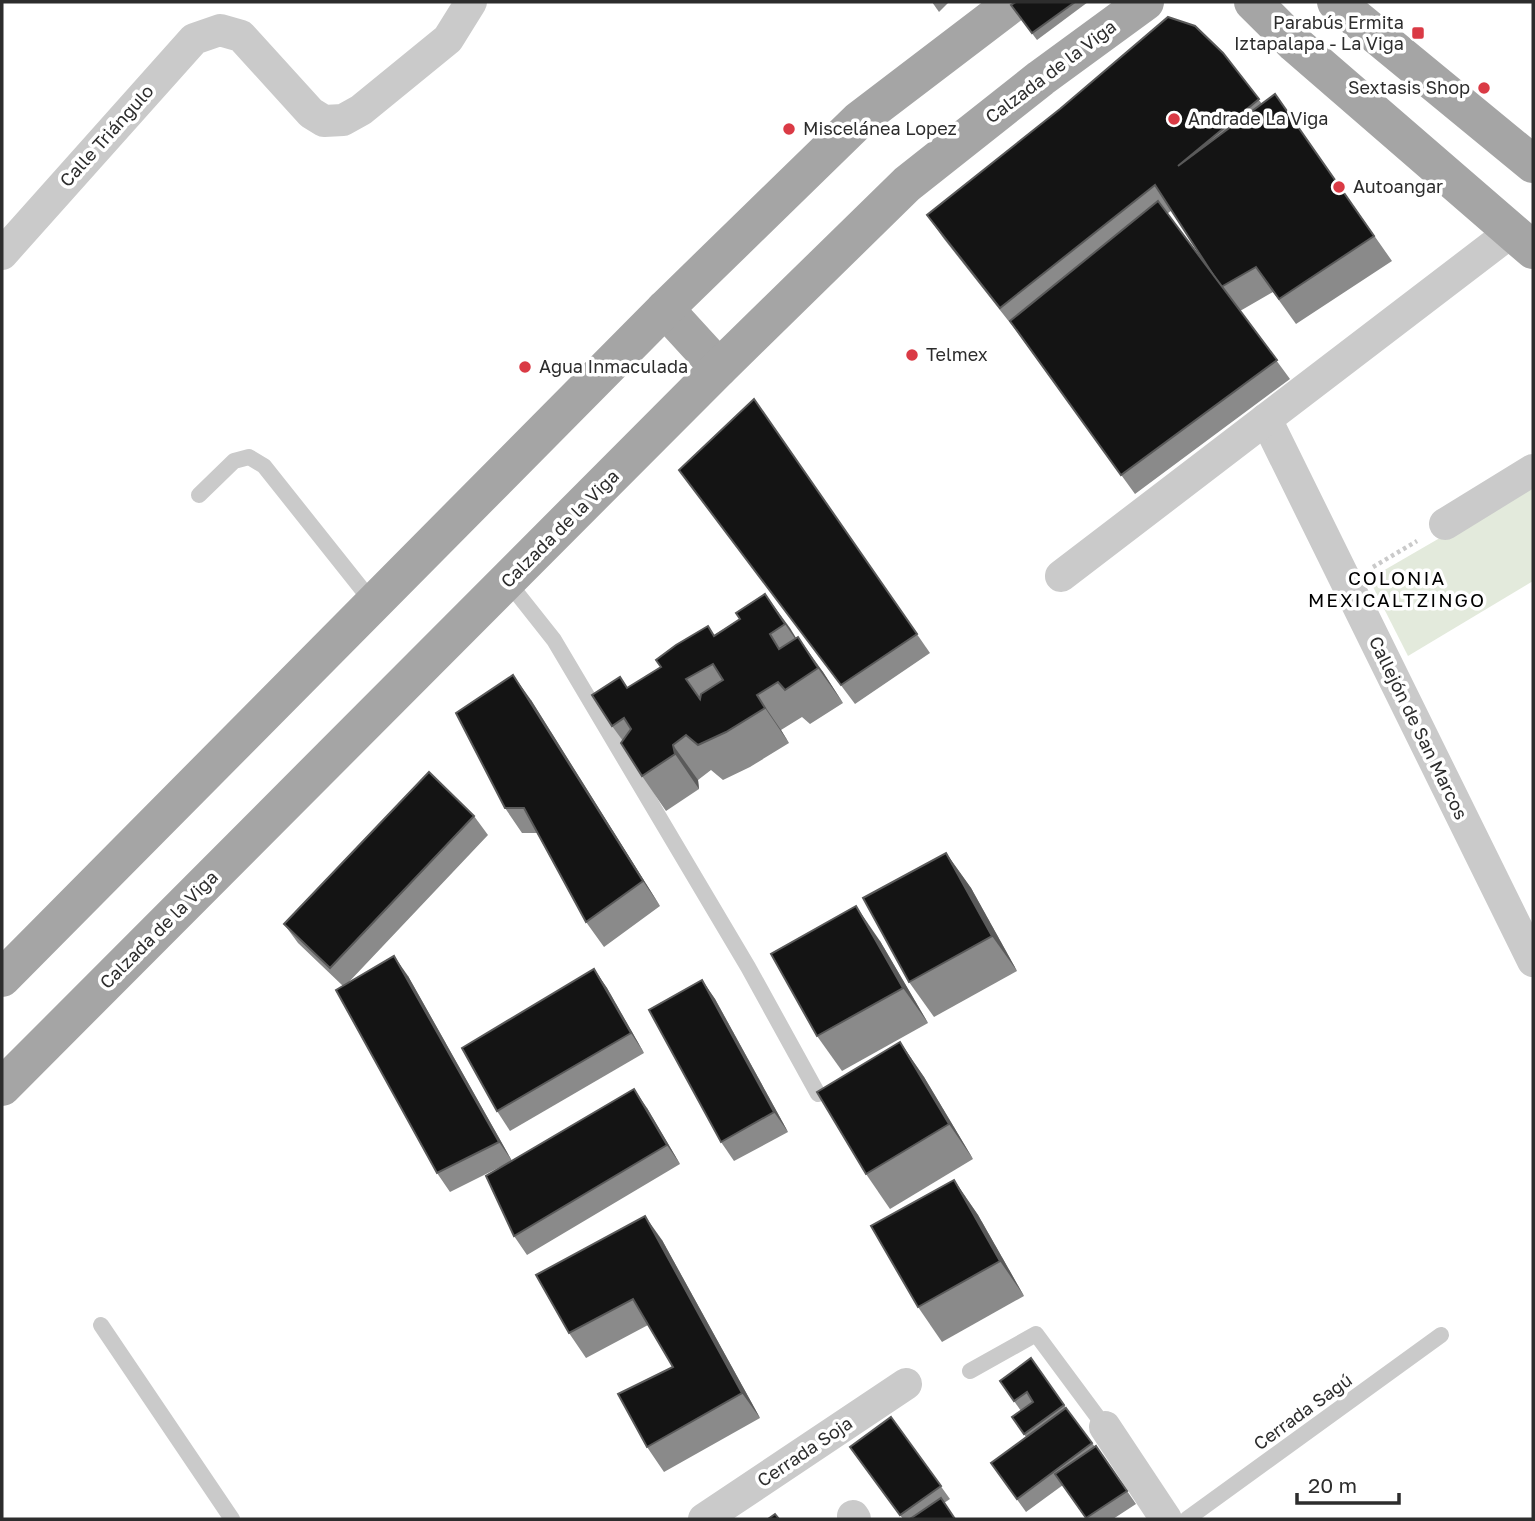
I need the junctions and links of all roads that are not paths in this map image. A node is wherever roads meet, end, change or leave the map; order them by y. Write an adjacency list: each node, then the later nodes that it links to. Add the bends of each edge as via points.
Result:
1 (471, 2): 10 (street, Calle Triángulo, via 448,39 343,120 324,121 311,113 241,36 220,30 194,39)
2 (1014, 2): 11 (main road, via 859,120)
3 (1144, 2): 12 (main road, Calzada de la Viga, via 907,184)
4 (1253, 2): 7 (main road)
5 (1298, 2): 7 (main road, via 1288,24)
6 (1336, 2): 8 (main road)
7 (1295, 44): 9 (main road)
8 (1533, 164)
9 (1522, 241): 13 (street)
10 (2, 254)
11 (665, 309): 12 (main road); 19 (main road)
12 (719, 368): 18 (main road, Calzada de la Viga)
13 (1266, 419): 17 (street); 20 (street, Callejón de San Marcos)
14 (1533, 470): 16 (street)
15 (198, 495): 19 (lane, via 234,461 249,457 264,466)
16 (1445, 524)
17 (1061, 576)
18 (508, 582): 22 (main road, Calzada de la Viga); 23 (lane, via 554,640)
19 (373, 603): 21 (main road)
20 (1533, 961)
21 (2, 978)
22 (2, 1087)
23 (818, 1094)
24 (101, 1325): 29 (lane)
25 (1441, 1335): 32 (lane, Cerrada Sagú)
26 (970, 1371): 28 (lane, via 1036,1334)
27 (906, 1384): 30 (street, Cerrada Soja)
28 (1105, 1427): 31 (street)
29 (232, 1519)
30 (704, 1519)
31 (1166, 1519)
32 (1187, 1519)

